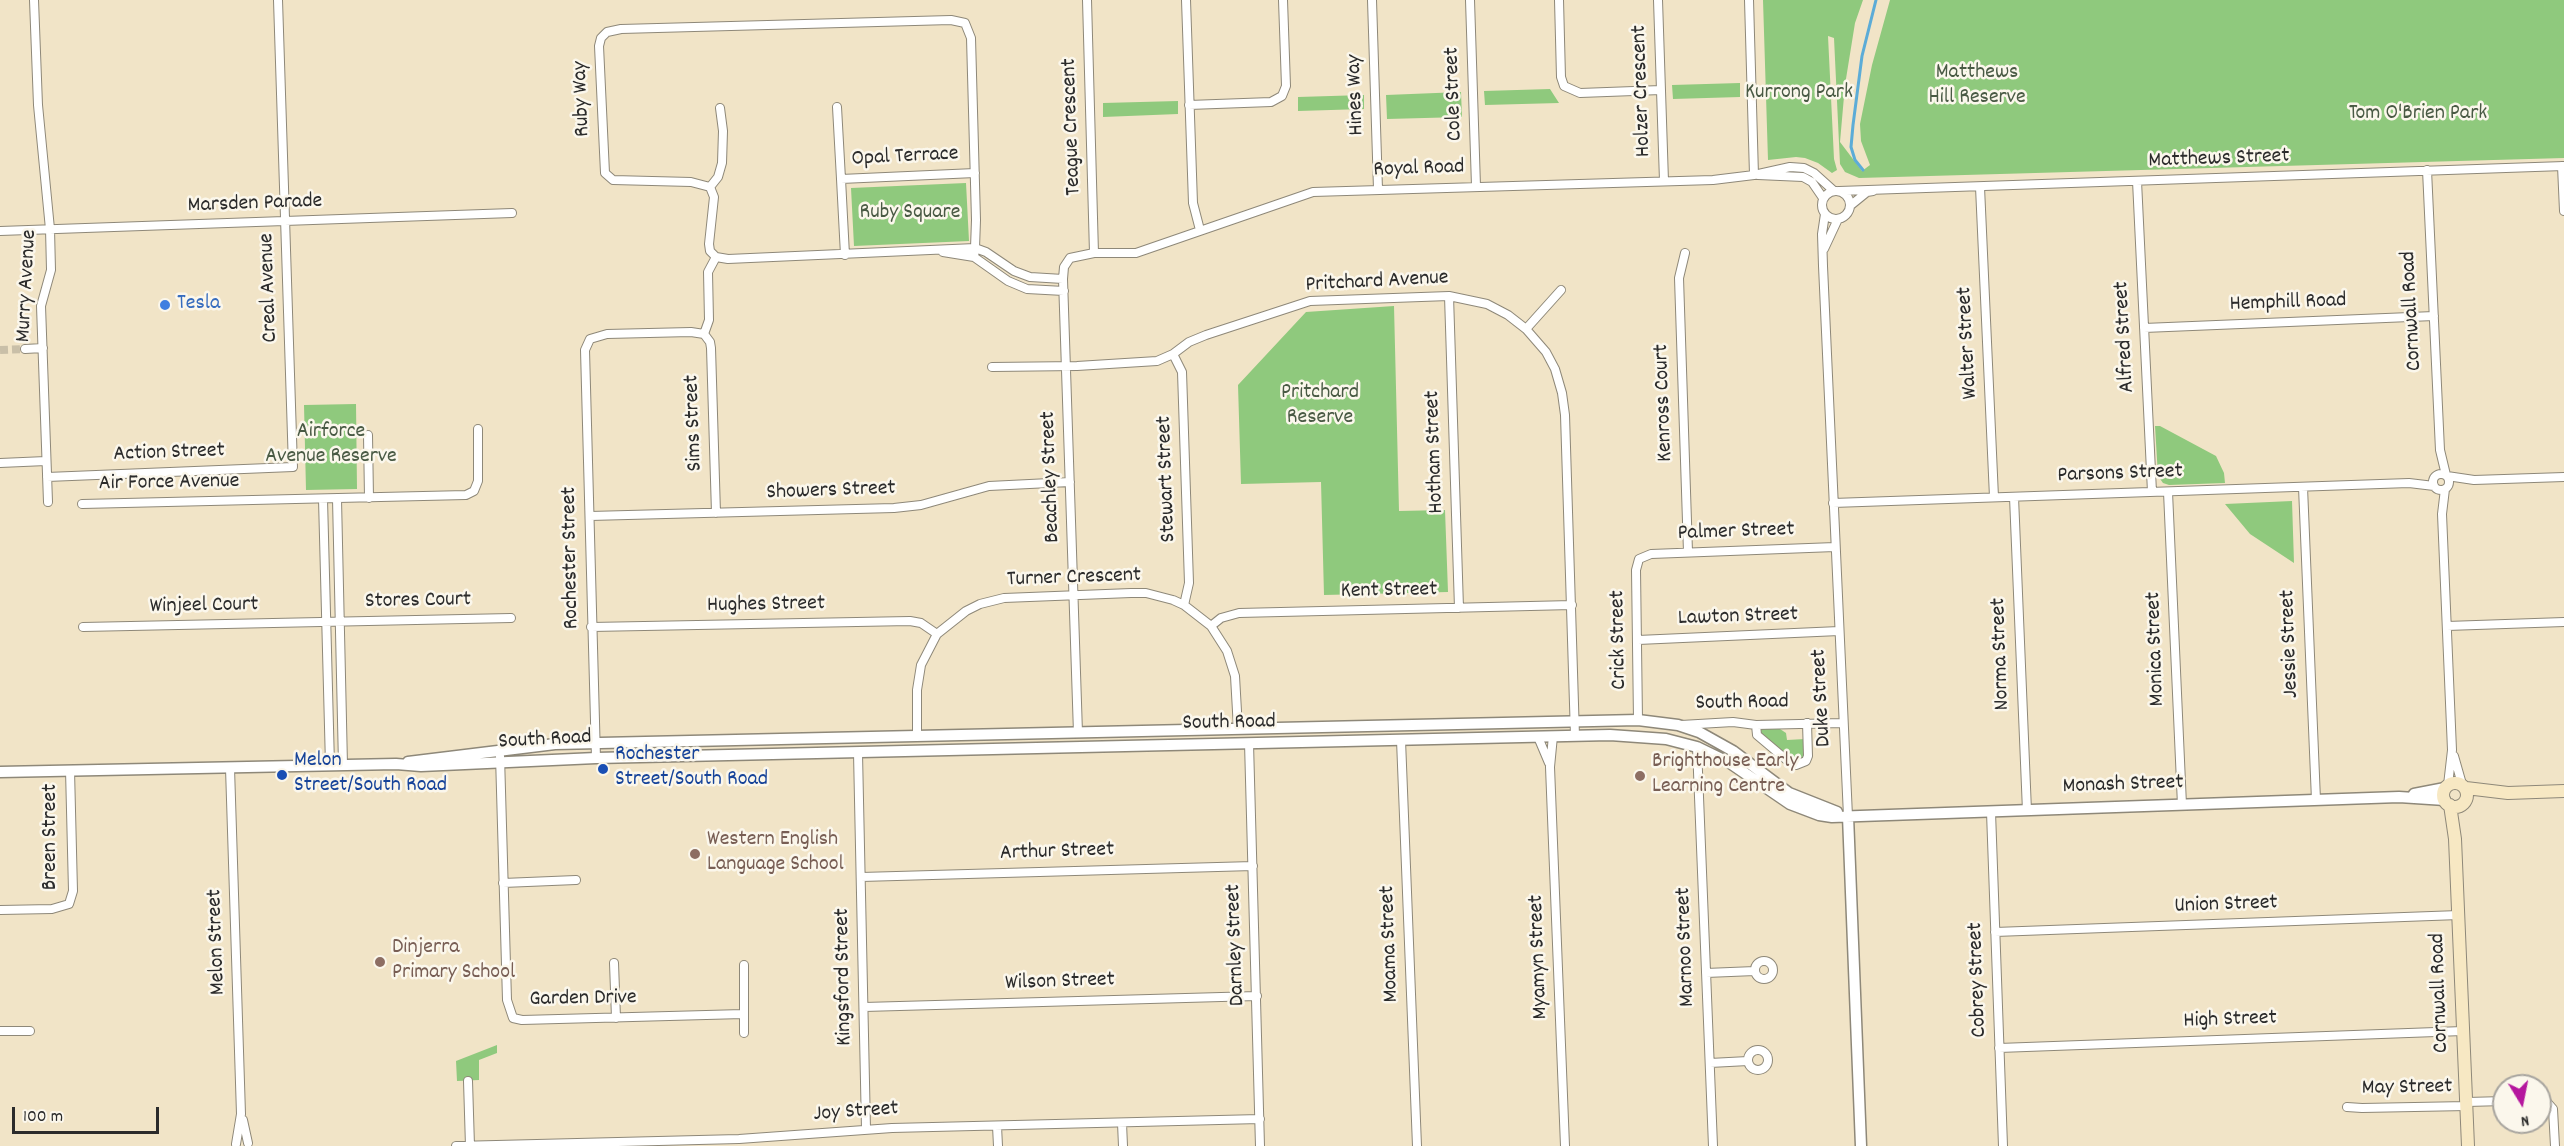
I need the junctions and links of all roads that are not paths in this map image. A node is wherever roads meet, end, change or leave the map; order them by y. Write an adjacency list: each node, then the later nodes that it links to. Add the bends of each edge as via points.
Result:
1 (34, 0): 35 (street, Murry Avenue, via 38,105)
2 (278, 0): 34 (street, Creal Avenue)
3 (1088, 0): 40 (street, Teague Crescent)
4 (1186, 0): 12 (street)
5 (1283, 0): 12 (street, via 1286,86 1282,96 1271,102)
6 (1372, 0): 25 (street, Hines Way)
7 (1470, 0): 22 (street, Cole Street)
8 (1559, 0): 11 (street, via 1564,86 1580,93)
9 (1658, 0): 11 (street, Holzer Crescent)
10 (1749, 0): 18 (street)
11 (1661, 90): 20 (street, Holzer Crescent)
12 (1189, 105): 36 (street, via 1192,203)
13 (837, 107): 19 (street)
14 (720, 108): 23 (street, via 722,163)
15 (2563, 166): 16 (street, Matthews Street); 30 (street)
16 (2427, 170): 21 (street, Matthews Street); 51 (street, Cornwall Road)
17 (975, 173): 19 (street, Opal Terrace); 23 (street, Ruby Way, via 971,38 965,23 959,20 607,32 599,46 605,173 613,180 691,182); 39 (street, Ruby Way)
18 (1754, 175): 20 (street, Royal Road); 27 (street, Royal Road, via 1804,168); 28 (street, Royal Road, via 1803,177 1812,182)
19 (841, 179): 42 (street, Opal Terrace)
20 (1664, 181): 22 (street, Royal Road)
21 (2137, 181): 24 (street, Matthews Street); 52 (street, Alfred Street)
22 (1476, 186): 25 (street, Royal Road)
23 (710, 187): 43 (street, via 714,197 709,244)
24 (1980, 187): 26 (street, Matthews Street); 73 (street, Walter Street)
25 (1378, 189): 36 (street, Royal Road, via 1304,194)
26 (1876, 190): 27 (street, Matthews Street); 29 (street, Matthews Street)
27 (1837, 191): 28 (street); 29 (street, via 1848,196)
28 (1823, 198): 32 (street)
29 (1851, 205): 33 (street)
30 (2564, 211)
31 (512, 213): 34 (street, Marsden Parade)
32 (1825, 214): 33 (street); 38 (street, Duke Street)
33 (1839, 219): 38 (street, Duke Street)
34 (286, 222): 35 (street, Marsden Parade); 64 (street, Creal Avenue)
35 (50, 229): 37 (street, Marsden Parade); 55 (street, Murry Avenue, via 51,270 41,306)
36 (1200, 230): 40 (street, Royal Road, via 1136,254)
37 (0, 231)
38 (1824, 249): 78 (street, Duke Street)
39 (974, 252): 42 (street); 45 (street, via 986,252); 47 (street)
40 (1094, 253): 44 (street, Royal Road)
41 (1684, 253): 83 (street, Kenross Court, via 1679,278)
42 (845, 255): 43 (street, via 728,260)
43 (716, 257): 54 (street, via 708,272 709,320)
44 (1070, 258): 46 (street, Beachley Street)
45 (1014, 272): 46 (street); 47 (street)
46 (1063, 279): 49 (street, Beachley Street)
47 (1008, 281): 49 (street, via 1027,289)
48 (1561, 290): 53 (street)
49 (1064, 291): 58 (street, Beachley Street)
50 (1449, 296): 53 (street, Pritchard Avenue, via 1487,304); 57 (street, Pritchard Avenue, via 1310,301 1206,335); 88 (street, Hotham Street)
51 (2434, 316): 52 (street, Hemphill Road); 68 (street, Cornwall Road)
52 (2144, 328): 70 (street, Alfred Street)
53 (1526, 329): 87 (street, Pritchard Avenue, via 1546,352 1562,393)
54 (704, 334): 80 (street, Sims Street, via 711,348); 81 (street, Rochester Street, via 596,336 586,344)
55 (43, 348): 56 (street); 62 (street, Murry Avenue)
56 (25, 349)
57 (1173, 354): 58 (street, Pritchard Avenue, via 1147,363); 86 (street, Stewart Street, via 1182,372 1189,583)
58 (1067, 366): 59 (street, Pritchard Avenue); 67 (street, Beachley Street)
59 (992, 367)
60 (478, 429): 75 (street, Air Force Avenue, via 479,476 471,493)
61 (368, 435): 75 (street)
62 (46, 461): 63 (street); 65 (street, Murry Avenue)
63 (0, 463)
64 (293, 467): 65 (street, Action Street)
65 (47, 477): 77 (street, Murry Avenue)
66 (2564, 477): 68 (street, Parsons Street)
67 (1070, 482): 80 (street, Showers Street, via 989,486 921,505 894,508); 85 (street, Beachley Street)
68 (2441, 482): 69 (street, Parsons Street); 94 (street, Cornwall Road)
69 (2303, 487): 71 (street, Parsons Street); 132 (street, Jessie Street)
70 (2152, 492): 71 (street, Parsons Street); 72 (street, Parsons Street)
71 (2168, 492): 133 (street, Monica Street)
72 (2014, 496): 73 (street, Parsons Street); 134 (street, Norma Street)
73 (1994, 497): 78 (street, Parsons Street)
74 (337, 498): 75 (street, Air Force Avenue); 76 (street, Air Force Avenue); 91 (street)
75 (369, 498)
76 (323, 499): 79 (street, Air Force Avenue); 90 (street)
77 (48, 502)
78 (1833, 503): 82 (street, Duke Street)
79 (82, 504)
80 (716, 513): 81 (street, Showers Street)
81 (590, 516): 96 (street, Rochester Street)
82 (1835, 547): 83 (street, Palmer Street); 97 (street, Duke Street)
83 (1688, 552): 84 (street, Palmer Street, via 1651,554)
84 (1639, 559): 99 (street, Crick Street)
85 (1074, 595): 86 (street, Turner Crescent, via 1146,593); 98 (street, Turner Crescent, via 994,599 966,610); 107 (street, Beachley Street)
86 (1184, 605): 93 (street, Turner Crescent)
87 (1572, 605): 88 (street, Kent Street); 101 (street, Pritchard Avenue)
88 (1459, 608): 93 (street, Kent Street, via 1239,613 1221,618)
89 (511, 618): 91 (street, Stores Court)
90 (327, 622): 91 (street, Stores Court); 95 (street, Winjeel Court); 124 (street)
91 (340, 622): 125 (street)
92 (2564, 622): 94 (street)
93 (1211, 626): 106 (street, Turner Crescent, via 1227,651 1235,676)
94 (2447, 626): 119 (street, Cornwall Road)
95 (83, 627)
96 (591, 627): 98 (street, Hughes Street, via 909,621 921,622); 114 (street, Rochester Street)
97 (1839, 631): 99 (street, Lawton Street); 103 (street, Duke Street)
98 (937, 634): 108 (street, Turner Crescent, via 918,679)
99 (1638, 640): 100 (street, Crick Street)
100 (1638, 720): 101 (street, South Road); 104 (street, South Road)
101 (1575, 722): 106 (street, South Road); 110 (street, Pritchard Avenue)
102 (1807, 723): 103 (street, South Road); 105 (street, South Road); 105 (street, via 1808,756 1796,765 1756,735)
103 (1843, 723): 136 (street, Duke Street)
104 (1678, 725): 105 (street, South Road); 136 (street, South Road, via 1717,740 1789,793)
105 (1756, 725)
106 (1238, 729): 107 (street, South Road); 115 (street)
107 (1078, 733): 108 (street, South Road); 116 (street)
108 (918, 736): 111 (street, South Road)
109 (1553, 736): 110 (street, South Road); 112 (street, South Road); 126 (street, Myamyn Street)
110 (1575, 736): 117 (street, South Road, via 1649,737)
111 (856, 737): 114 (street, South Road); 120 (street)
112 (1538, 737): 113 (street, South Road); 126 (street, Myamyn Street)
113 (1401, 740): 115 (street, South Road); 178 (street, Moama Street)
114 (596, 743): 118 (street, South Road); 121 (street, Rochester Street)
115 (1249, 743): 116 (street, South Road); 137 (street, Darnley Street)
116 (1082, 747): 120 (street, South Road)
117 (1697, 747): 136 (street, South Road, via 1715,754 1802,810); 147 (street, Marnoo Street)
118 (500, 750): 122 (street, Garden Drive); 123 (street, South Road)
119 (2452, 750): 131 (street, Cornwall Road); 131 (street, Cornwall Road)
120 (858, 753): 121 (street, South Road); 138 (street, Kingsford Street)
121 (596, 758): 122 (street, South Road)
122 (500, 763): 123 (street, South Road); 140 (street, Garden Drive)
123 (396, 764): 125 (street, South Road)
124 (330, 765): 125 (street, South Road); 127 (street, South Road)
125 (343, 765)
126 (1550, 767): 179 (street, Myamyn Street)
127 (230, 768): 128 (street, South Road); 164 (street, Melon Street)
128 (70, 770): 129 (street, South Road); 141 (street, Breen Street, via 73,891 69,904 52,909)
129 (0, 772)
130 (2564, 791): 131 (main road, Monash Street)
131 (2455, 794): 132 (street, Monash Street); 142 (main road, Cornwall Road)
132 (2316, 800): 133 (street, Monash Street)
133 (2182, 805): 134 (street, Monash Street)
134 (2027, 811): 135 (street, Monash Street)
135 (1991, 812): 136 (street, Monash Street); 143 (street, Cobrey Street)
136 (1848, 816): 181 (street, Duke Street)
137 (1253, 866): 138 (street, Arthur Street); 148 (street, Darnley Street)
138 (861, 877): 149 (street, Kingsford Street)
139 (576, 880): 140 (street)
140 (503, 883): 151 (street, Garden Drive, via 507,1000 513,1018)
141 (0, 910)
142 (2459, 915): 143 (street, Union Street); 154 (main road, Cornwall Road)
143 (1995, 932): 156 (street, Cobrey Street)
144 (614, 963): 151 (street)
145 (744, 965): 150 (street)
146 (1755, 971): 147 (street)
147 (1706, 973): 158 (street, Marnoo Street)
148 (1257, 996): 149 (street, Wilson Street); 165 (street, Darnley Street)
149 (864, 1007): 168 (street, Kingsford Street)
150 (744, 1014): 151 (street, Garden Drive); 155 (street)
151 (616, 1018)
152 (0, 1031): 153 (street)
153 (30, 1031)
154 (2463, 1031): 156 (street, High Street); 161 (main road, Cornwall Road)
155 (744, 1033)
156 (1999, 1048): 182 (street, Cobrey Street)
157 (1748, 1062): 158 (street)
158 (1710, 1063): 180 (street, Marnoo Street)
159 (468, 1081): 174 (street)
160 (2492, 1102): 161 (street, May Street)
161 (2467, 1104): 162 (street, May Street); 183 (main road, Cornwall Road)
162 (2347, 1107)
163 (2552, 1108): 184 (street)
164 (241, 1114): 171 (street, Melon Street); 172 (street, Melon Street)
165 (1260, 1119): 166 (street, Joy Street); 177 (street, Darnley Street)
166 (1122, 1123): 167 (street, Joy Street); 176 (street)
167 (997, 1126): 168 (street, Joy Street); 175 (street)
168 (866, 1129): 169 (street, Joy Street)
169 (739, 1142): 170 (street, Joy Street)
170 (600, 1144): 174 (street, Joy Street)
171 (235, 1145): 172 (street)
172 (250, 1145)
173 (456, 1146): 174 (street, Joy Street)
174 (470, 1146)
175 (998, 1146)
176 (1123, 1146)
177 (1260, 1146)
178 (1417, 1146)
179 (1565, 1146)
180 (1713, 1146)
181 (1861, 1146)
182 (2003, 1146)
183 (2468, 1146)
184 (2555, 1146)

